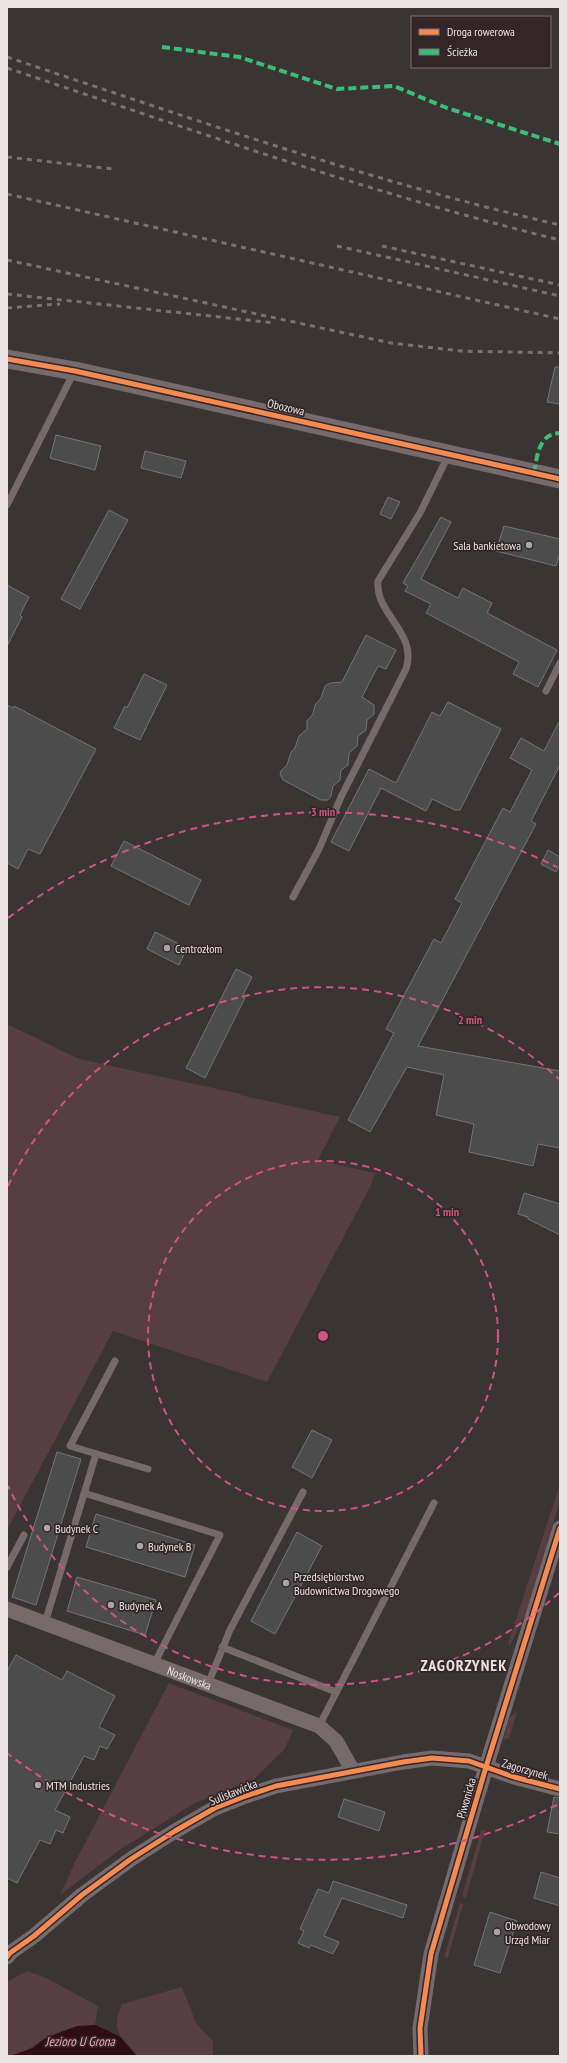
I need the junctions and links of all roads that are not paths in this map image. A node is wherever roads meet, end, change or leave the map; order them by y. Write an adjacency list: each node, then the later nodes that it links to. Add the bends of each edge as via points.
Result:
1 (7, 359): 2 (street, Obozowa)
2 (75, 370): 3 (street, Obozowa); 5 (lane)
3 (449, 454): 4 (street, Obozowa); 8 (lane, via 420,513 378,581 378,594 408,647 406,669)
4 (560, 479)
5 (7, 505)
6 (560, 663): 7 (lane)
7 (546, 691)
8 (293, 897)
9 (116, 1361): 10 (lane, via 70,1446)
10 (96, 1454): 11 (lane); 13 (lane)
11 (148, 1469)
12 (302, 1492): 20 (lane)
13 (84, 1493): 19 (lane); 21 (lane, via 220,1535)
14 (434, 1503): 23 (lane)
15 (560, 1528): 25 (street, Piwonicka)
16 (24, 1535): 17 (lane)
17 (7, 1567)
18 (7, 1609): 19 (street, Noskowska)
19 (45, 1623): 21 (street, Noskowska)
20 (222, 1647): 22 (lane); 23 (lane)
21 (154, 1664): 22 (street, Noskowska)
22 (208, 1684): 24 (street, Noskowska)
23 (336, 1692): 24 (lane)
24 (319, 1726): 26 (street, Noskowska, via 336,1741)
25 (486, 1767): 26 (street, Sulisławicka, via 468,1761 432,1758); 27 (street, Zagorzynek); 29 (street, Piwonicka, via 431,1954 420,2028)
26 (353, 1771): 28 (street, Sulisławicka, via 276,1786 215,1808 131,1859)
27 (560, 1788)
28 (8, 1955)
29 (421, 2056)

